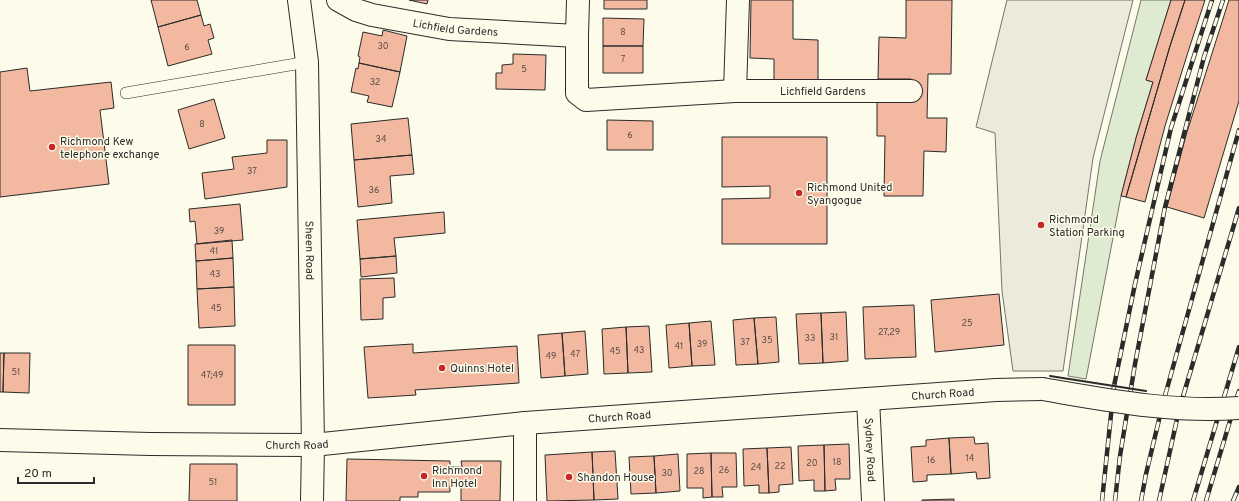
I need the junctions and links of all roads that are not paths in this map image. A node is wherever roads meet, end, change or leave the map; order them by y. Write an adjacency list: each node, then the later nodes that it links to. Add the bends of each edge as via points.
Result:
1 (299, 0): 6 (street, Sheen Road)
2 (338, 0): 5 (street, Lichfield Gardens, via 372,15 449,29)
3 (578, 0): 5 (street, Lichfield Gardens)
4 (738, 0): 7 (street)
5 (577, 36): 7 (street, Lichfield Gardens, via 578,93 586,100)
6 (306, 62): 9 (lane); 14 (street, Sheen Road)
7 (736, 91): 8 (street, Lichfield Gardens)
8 (911, 91)
9 (126, 93)
10 (868, 399): 11 (street, Church Road, bridge, via 1042,389 1159,407 1222,410); 12 (street, Church Road); 17 (street, Sydney Road)
11 (1239, 408)
12 (525, 423): 14 (street, Church Road); 16 (street)
13 (0, 440): 14 (street, Church Road)
14 (313, 445): 15 (street, Sheen Road)
15 (312, 501)
16 (525, 501)
17 (873, 501)

